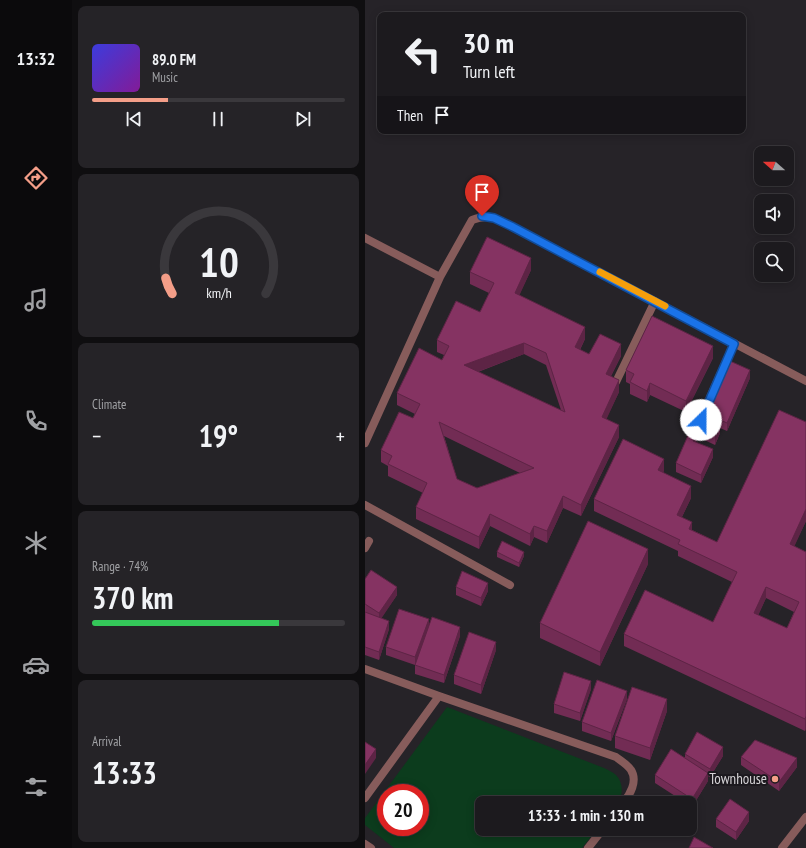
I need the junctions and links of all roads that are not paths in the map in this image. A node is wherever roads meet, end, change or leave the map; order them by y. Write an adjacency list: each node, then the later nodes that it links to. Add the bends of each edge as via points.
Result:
1 (365, 238): 2 (street)
2 (440, 277): 3 (street, via 472,220 482,216 494,218 513,227); 8 (street)
3 (655, 301): 4 (street); 6 (street)
4 (734, 344): 5 (street); 7 (street)
5 (806, 381)
6 (616, 382)
7 (701, 420)
8 (365, 443)
9 (365, 505): 10 (street)
10 (510, 585)
11 (365, 668): 12 (street)
12 (439, 696): 13 (street, via 616,757 631,770 633,780); 14 (street)
13 (629, 796)
14 (365, 798)
15 (806, 817): 20 (street)
16 (597, 836): 19 (street)
17 (365, 844): 18 (street)
18 (371, 848)
19 (588, 848)
20 (783, 848)

